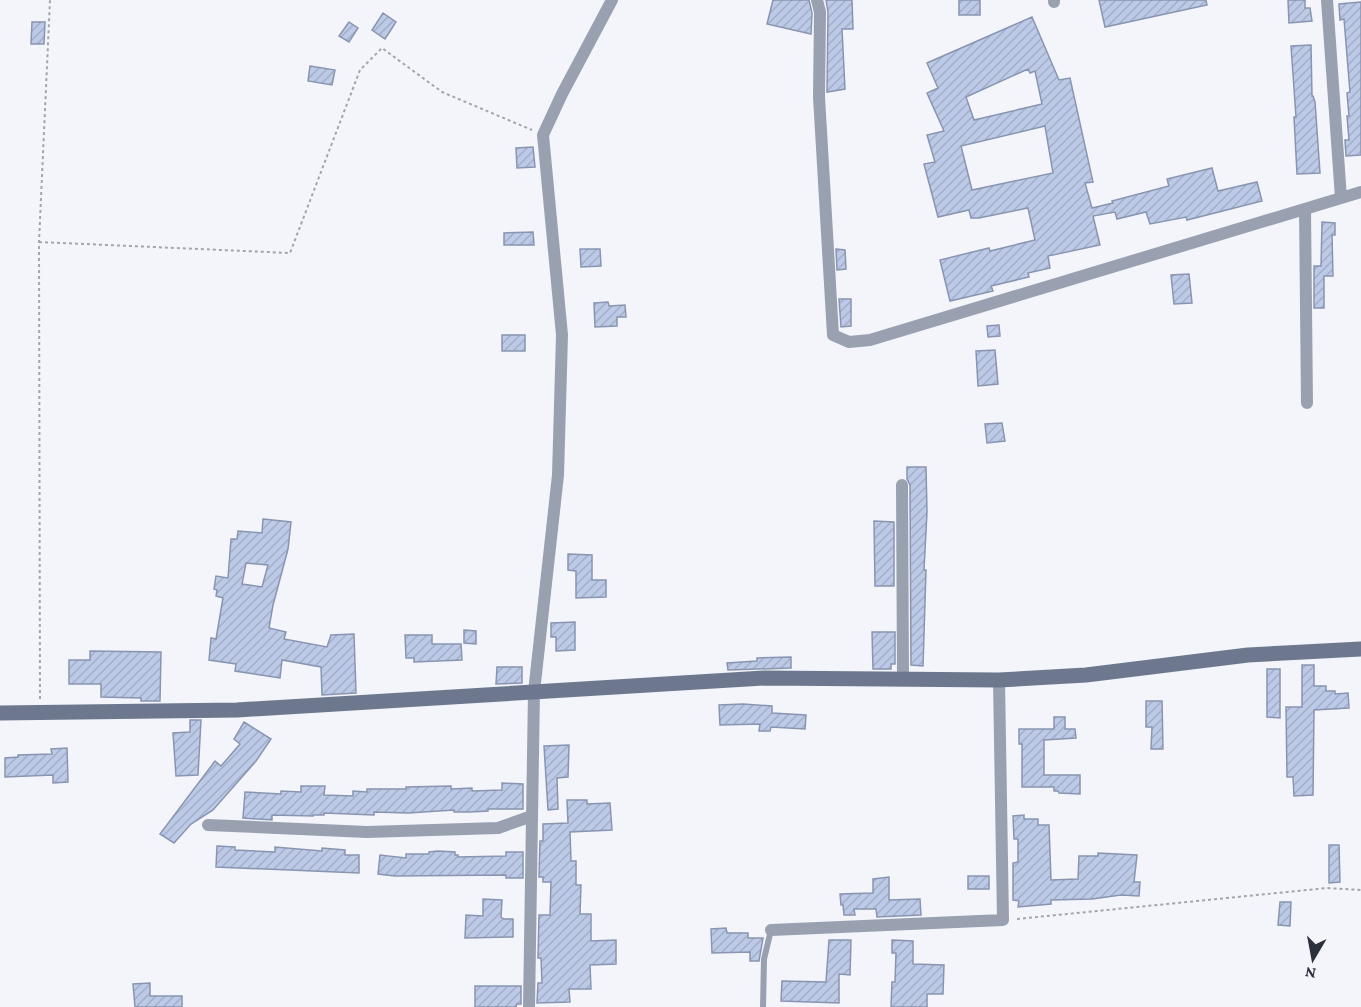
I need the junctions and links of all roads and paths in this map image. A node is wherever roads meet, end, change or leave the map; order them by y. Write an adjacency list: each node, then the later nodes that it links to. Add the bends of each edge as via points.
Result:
1 (50, 0): 9 (path)
2 (612, 0): 5 (street)
3 (817, 0): 8 (street, via 833,335 849,342 870,340)
4 (1327, 0): 7 (street)
5 (543, 135): 9 (path, via 442,93 382,48 360,70 290,253); 15 (street, via 562,335 558,474)
6 (1361, 192): 7 (street)
7 (1341, 198): 8 (street)
8 (1305, 209): 10 (street)
9 (39, 242): 16 (path)
10 (1307, 403)
11 (902, 485): 13 (street)
12 (1361, 649): 14 (street, via 1248,655 1086,675)
13 (903, 680): 14 (street); 15 (street, via 764,678)
14 (999, 680): 21 (street)
15 (534, 692): 16 (street, via 237,710); 18 (street)
16 (40, 711): 17 (street)
17 (0, 713)
18 (532, 816): 19 (street, via 498,828 379,832); 23 (street)
19 (208, 825)
20 (1361, 890): 21 (path, via 1328,888)
21 (1003, 920): 22 (street)
22 (771, 930): 24 (lane, via 764,959)
23 (529, 1007)
24 (763, 1007)

